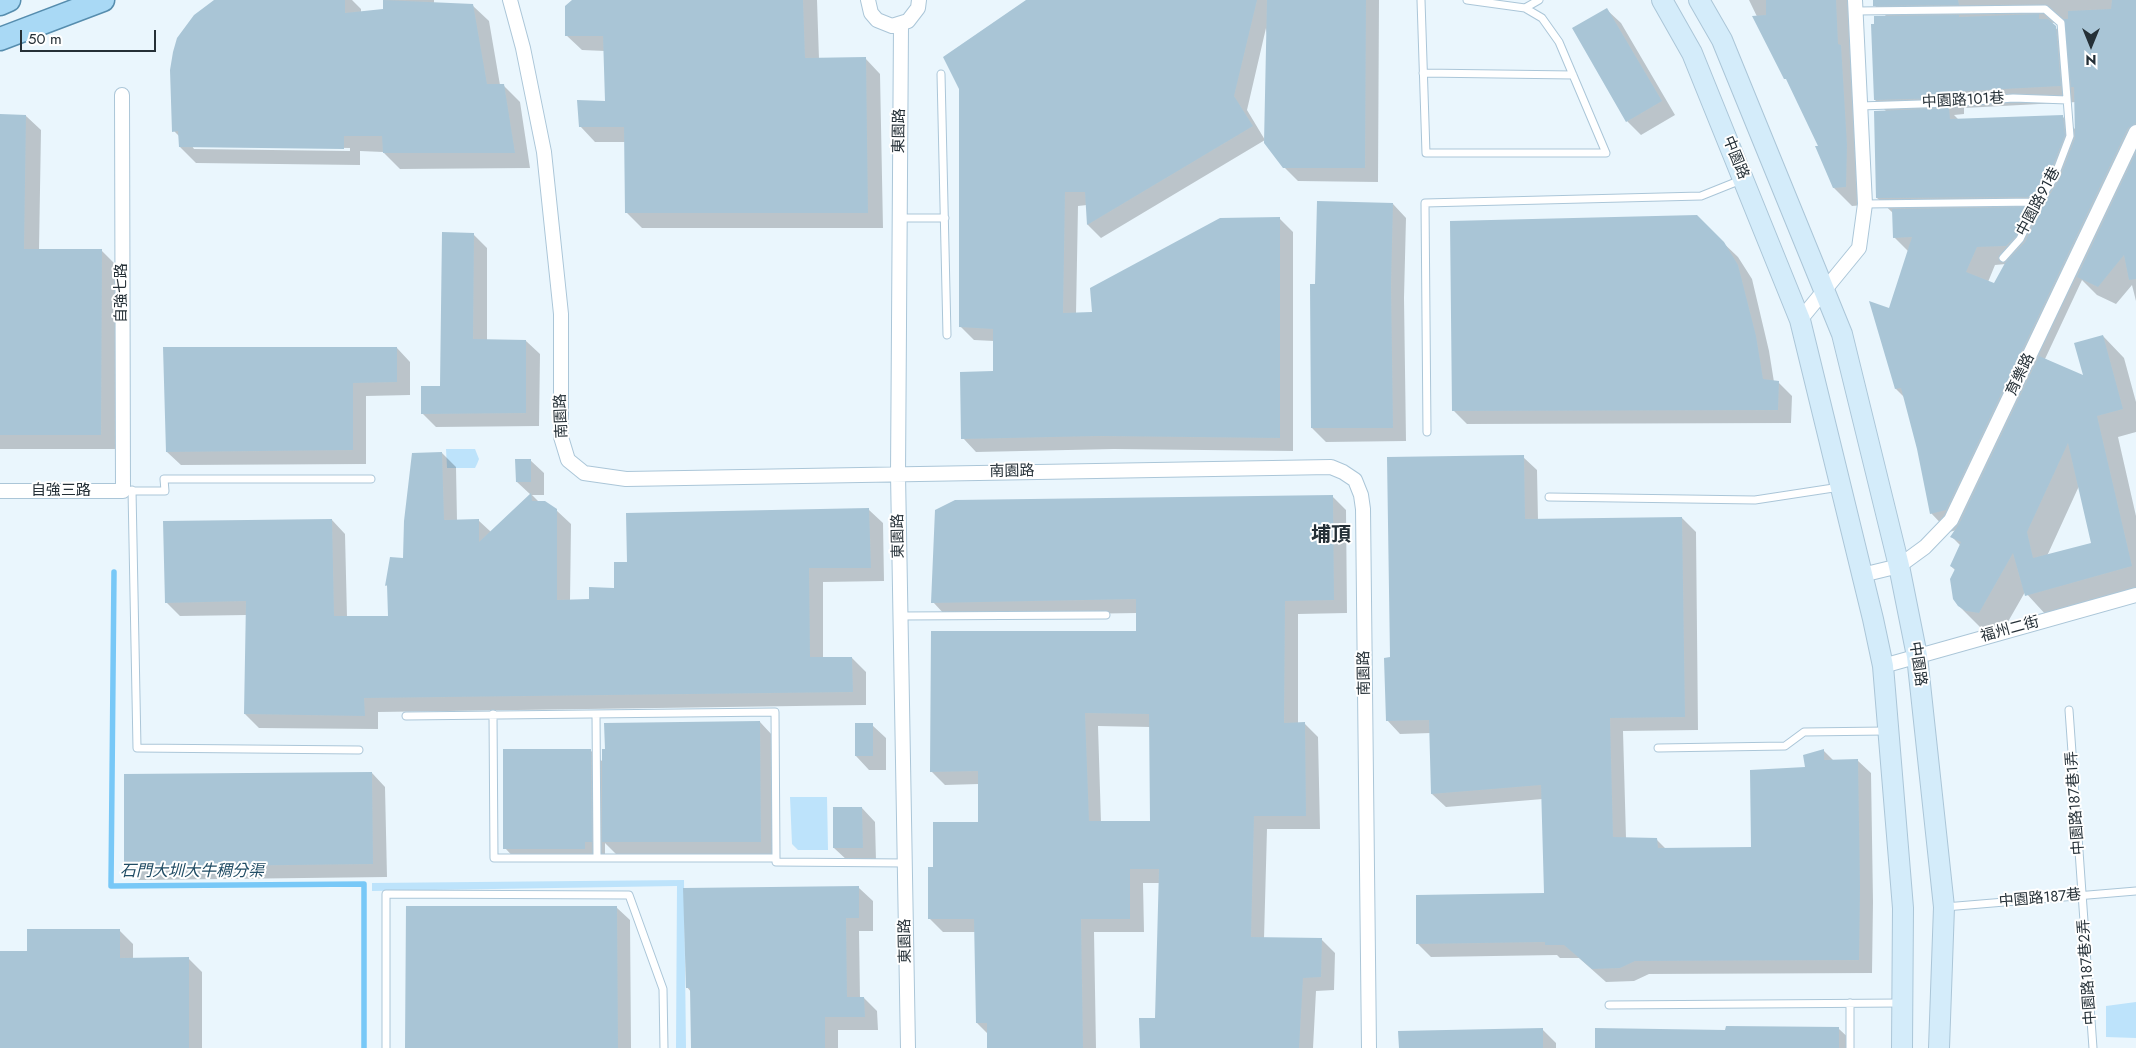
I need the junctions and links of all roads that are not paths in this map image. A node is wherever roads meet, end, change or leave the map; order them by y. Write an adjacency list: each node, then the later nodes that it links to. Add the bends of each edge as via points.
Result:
1 (9, 0): 11 (main road)
2 (103, 0): 15 (main road)
3 (510, 0): 33 (street, 南園路, via 544,152 561,314 561,437 568,460 584,473 626,479)
4 (868, 0): 14 (street, via 876,20 892,26)
5 (919, 0): 14 (street, via 914,15)
6 (1421, 0): 16 (lane)
7 (1467, 0): 13 (lane)
8 (1539, 0): 13 (lane)
9 (1662, 0): 23 (main road, 中園路, via 1692,53)
10 (1699, 0): 29 (main road, 中園路, via 1722,40)
11 (0, 4)
12 (1855, 6): 20 (lane, 中園路91巷, via 2045,9 2060,23); 21 (street)
13 (1524, 8): 18 (lane, via 1542,18 1559,42)
14 (901, 25): 26 (street, 東園路)
15 (0, 39)
16 (1424, 73): 18 (lane); 18 (lane, via 1426,152 1606,152)
17 (941, 74): 27 (lane)
18 (1573, 75)
19 (122, 95): 36 (street, 自強七路)
20 (2067, 100): 21 (lane, 中園路101巷, via 2013,98); 24 (lane, 中園路91巷, via 2070,136 2054,178)
21 (1860, 106): 25 (street)
22 (2136, 132): 39 (street, 育樂路, via 1951,520 1925,547)
23 (1743, 179): 30 (main road, 中園路); 32 (lane, via 1701,196 1425,203)
24 (2038, 202): 25 (lane); 28 (lane, 中園路91巷, via 2020,239)
25 (1865, 204): 29 (street, via 1859,248)
26 (899, 218): 27 (lane); 33 (street, 東園路)
27 (945, 218): 31 (lane)
28 (2003, 258)
29 (1824, 290): 30 (street); 39 (main road, 中園路, via 1842,334)
30 (1800, 320): 35 (main road, 中園路)
31 (947, 335)
32 (1427, 432)
33 (898, 474): 43 (street, 東園路); 65 (street, 南園路, via 1332,467 1355,480 1363,509)
34 (371, 479): 36 (lane, via 164,479 164,491)
35 (1841, 487): 38 (lane, via 1755,500); 40 (main road, 中園路)
36 (127, 491): 37 (street, 自強三路); 52 (lane, via 137,748)
37 (0, 492)
38 (1549, 497)
39 (1899, 566): 40 (street, 育樂路); 44 (main road, 中園路)
40 (1862, 575): 45 (main road, 中園路)
41 (2136, 595): 44 (street, 福州二街)
42 (1106, 615): 43 (lane)
43 (900, 616): 55 (street, 東園路)
44 (1918, 656): 45 (street, 福州二街); 58 (main road, 中園路)
45 (1883, 666): 50 (main road, 中園路)
46 (2069, 710): 57 (lane, 中園路187巷1弄)
47 (494, 714): 48 (lane); 49 (lane); 53 (lane, via 494,858)
48 (596, 714): 53 (lane); 54 (lane, via 775,712)
49 (406, 716)
50 (1889, 731): 51 (lane, via 1804,732 1784,746); 59 (main road, 中園路, via 1904,908)
51 (1658, 748)
52 (360, 750)
53 (597, 856): 54 (lane)
54 (776, 858): 55 (lane, via 776,862)
55 (904, 863): 64 (street, 東園路)
56 (2136, 891): 57 (lane, 中園路187巷)
57 (2082, 896): 58 (lane, 中園路187巷); 69 (lane, 中園路187巷2弄)
58 (1944, 907): 68 (main road, 中園路)
59 (1903, 1003): 60 (lane); 67 (main road, 中園路)
60 (1850, 1004): 61 (lane); 66 (lane)
61 (1609, 1005)
62 (386, 1048): 63 (lane, via 386,894 629,895 663,989)
63 (664, 1048)
64 (908, 1048)
65 (1369, 1048)
66 (1850, 1048)
67 (1902, 1048)
68 (1939, 1048)
69 (2093, 1048)

